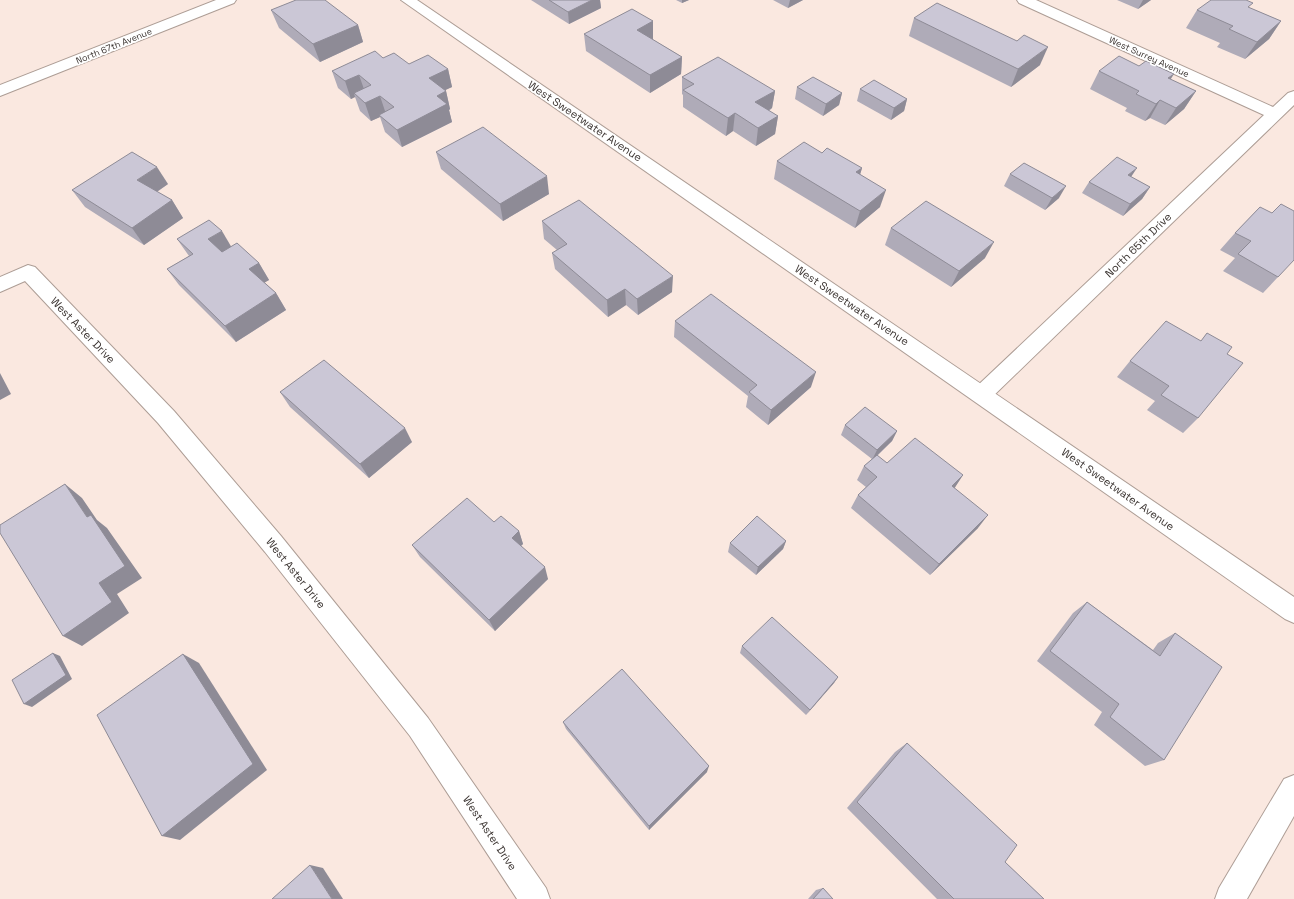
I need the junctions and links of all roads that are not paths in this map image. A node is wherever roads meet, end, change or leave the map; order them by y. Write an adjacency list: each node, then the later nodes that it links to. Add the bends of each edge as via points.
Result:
1 (229, 0): 4 (street, North 67th Avenue)
2 (408, 0): 8 (street, West Sweetwater Avenue)
3 (1024, 0): 6 (street, West Surrey Avenue)
4 (0, 91)
5 (1294, 96): 6 (street, North 65th Drive)
6 (1275, 114): 8 (street, North 65th Drive)
7 (0, 285): 11 (street, West Aster Drive, via 28,272 166,417 273,544 420,727)
8 (982, 394): 9 (street, West Sweetwater Avenue)
9 (1294, 611)
10 (1294, 789): 12 (street)
11 (535, 899)
12 (1230, 899)

